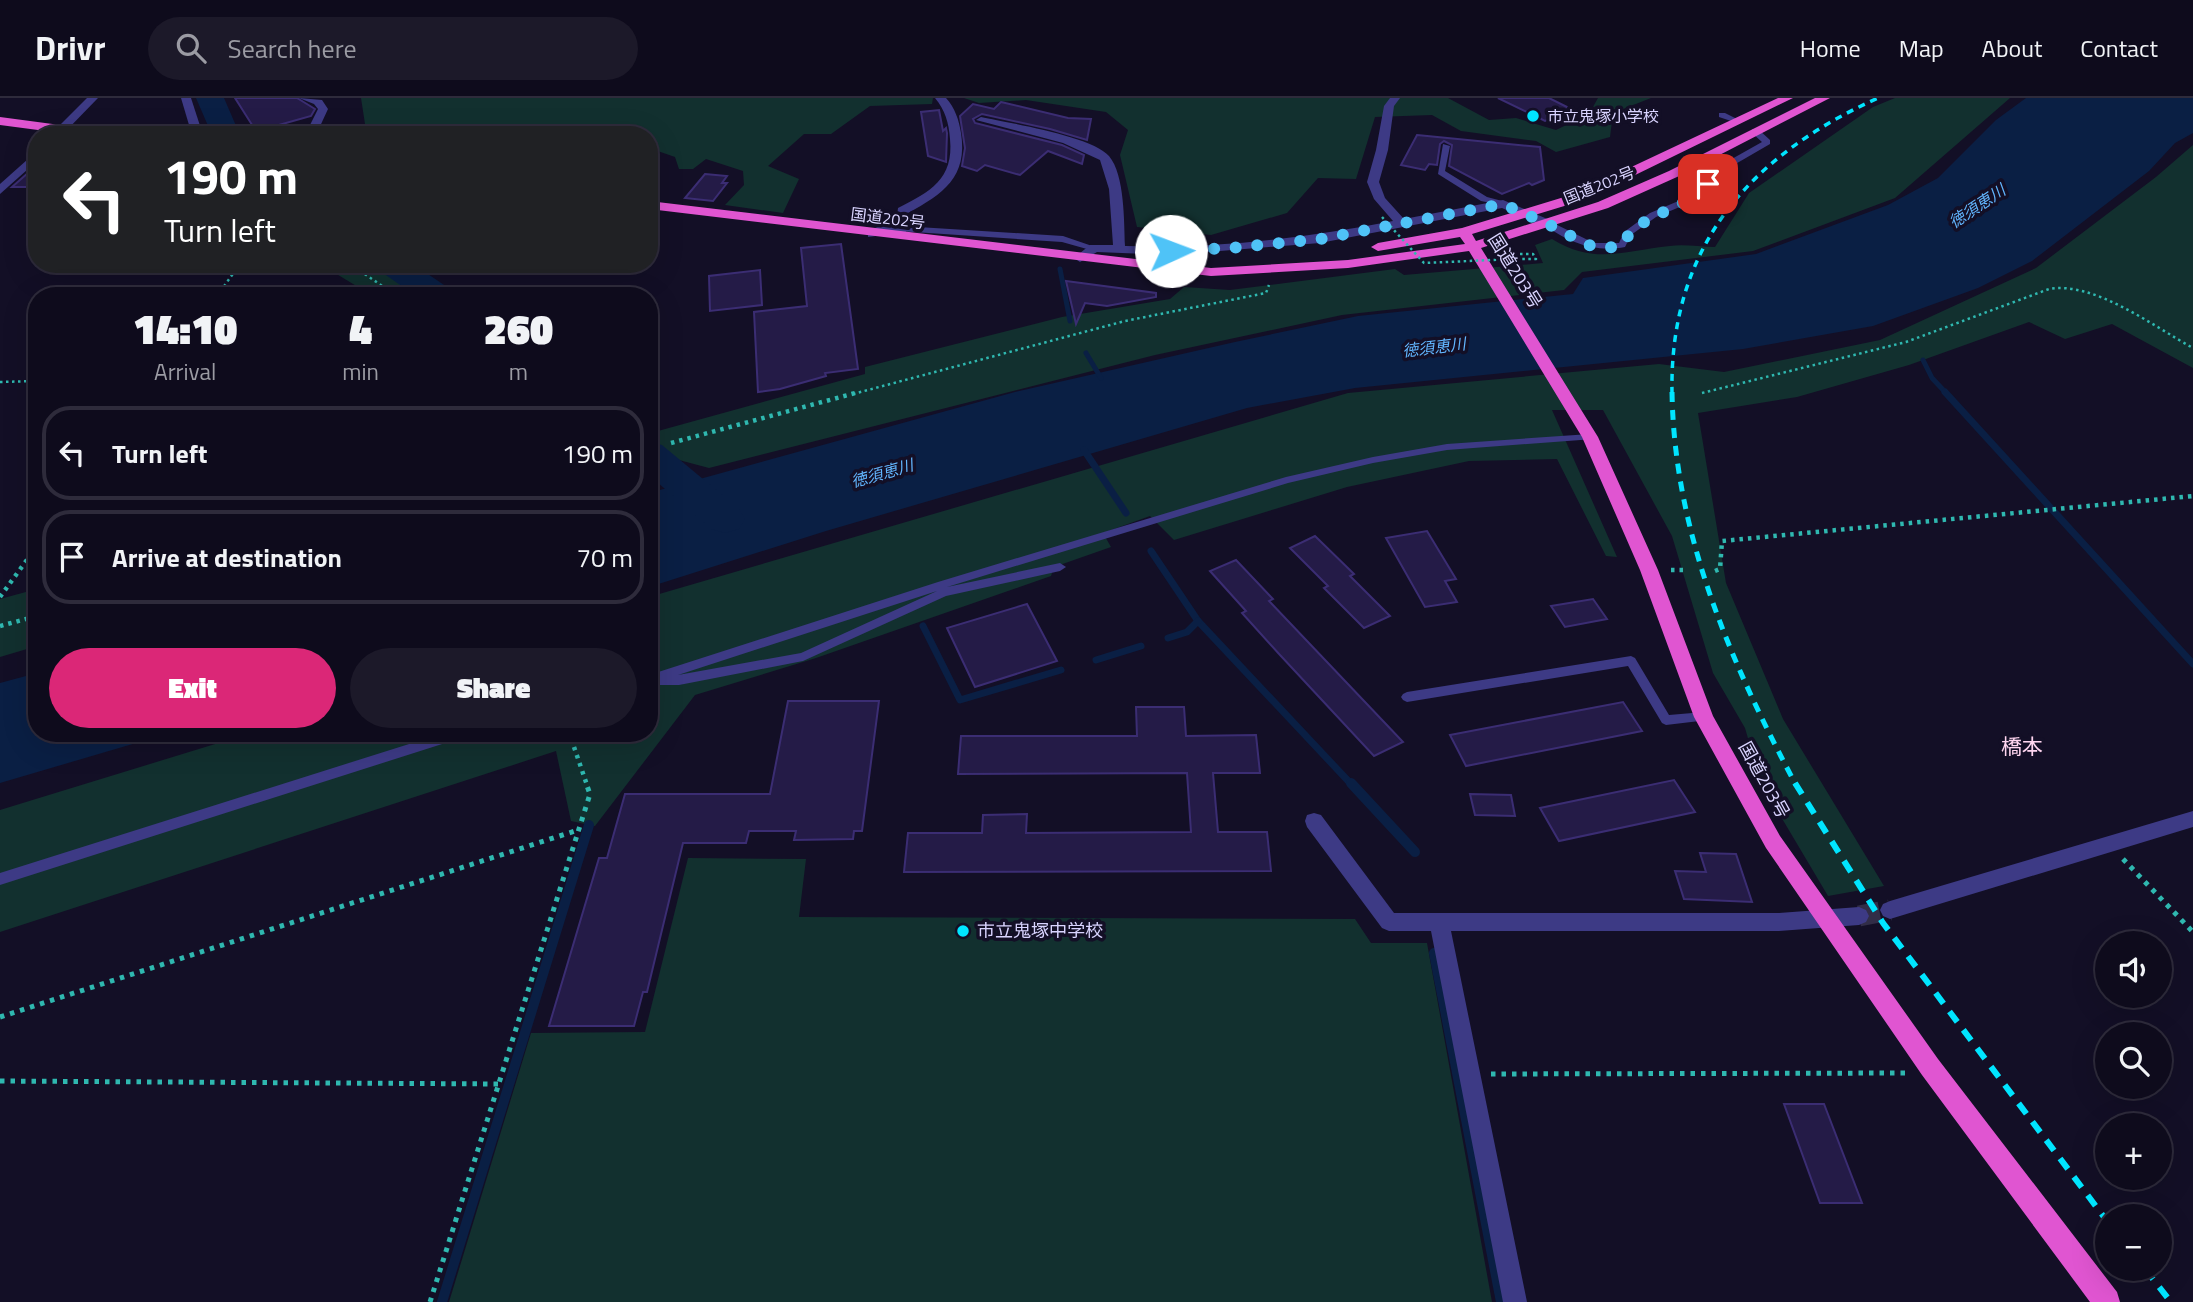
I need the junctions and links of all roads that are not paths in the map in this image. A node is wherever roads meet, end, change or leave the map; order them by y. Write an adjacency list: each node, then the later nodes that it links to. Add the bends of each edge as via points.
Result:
1 (93, 98): 13 (street)
2 (186, 98): 14 (street)
3 (304, 98): 15 (street, via 318,102 323,109)
4 (940, 98): 25 (street, via 955,125 952,174 924,200 902,211)
5 (1395, 98): 23 (street, via 1389,106 1373,182 1380,199)
6 (1787, 98): 11 (highway, 国道202号)
7 (1824, 98): 16 (highway, 国道202号)
8 (1722, 115): 11 (lane)
9 (981, 120): 30 (street, via 1067,141 1106,159 1118,205)
10 (0, 121): 12 (highway)
11 (1737, 121): 22 (highway, 国道202号, via 1579,197)
12 (28, 126)
13 (64, 126)
14 (195, 126)
15 (314, 126)
16 (1755, 131): 24 (highway, 国道202号, via 1673,174); 24 (lane, via 1767,142 1717,171 1698,196 1653,215 1628,234 1622,245 1588,245)
17 (1446, 146): 20 (lane, via 1441,172 1484,199)
18 (28, 163): 19 (street)
19 (0, 191)
20 (1503, 204): 22 (street); 23 (street)
21 (658, 206): 27 (highway, 国道202号)
22 (1529, 214): 24 (street); 26 (highway, 国道202号)
23 (1401, 223): 30 (street, via 1320,239)
24 (1548, 224): 28 (highway, 国道202号)
25 (902, 229): 27 (street); 29 (lane, via 1063,239)
26 (1464, 232): 28 (highway, 国道203号); 30 (highway, 国道202号, via 1324,257)
27 (872, 234): 31 (highway, 国道202号)
28 (1471, 247): 30 (highway, 国道202号, via 1348,264 1211,272); 32 (highway, 国道203号)
29 (1094, 248): 30 (street); 31 (street)
30 (1121, 256): 31 (highway, 国道202号)
31 (1080, 258)
32 (1497, 285): 33 (highway, 国道203号)
33 (1578, 416): 34 (highway, 国道203号)
34 (1590, 437): 36 (lane, via 1447,447 1373,460 1240,493); 40 (highway, 国道203号, via 1649,569)
35 (1060, 566): 36 (lane)
36 (943, 589): 37 (lane); 38 (lane, via 803,657)
37 (658, 677)
38 (658, 680)
39 (1407, 698): 40 (lane, via 1630,661 1666,720)
40 (1703, 717): 47 (highway, 国道203号, via 1773,842)
41 (432, 742): 44 (lane)
42 (2193, 819): 45 (street)
43 (1314, 821): 48 (street, via 1389,922)
44 (0, 878)
45 (1891, 910)
46 (1859, 916): 47 (street)
47 (1824, 918): 48 (street, via 1779,922); 50 (highway, 国道203号, via 1930,1068)
48 (1439, 922): 49 (street)
49 (1515, 1302)
50 (2107, 1302)

